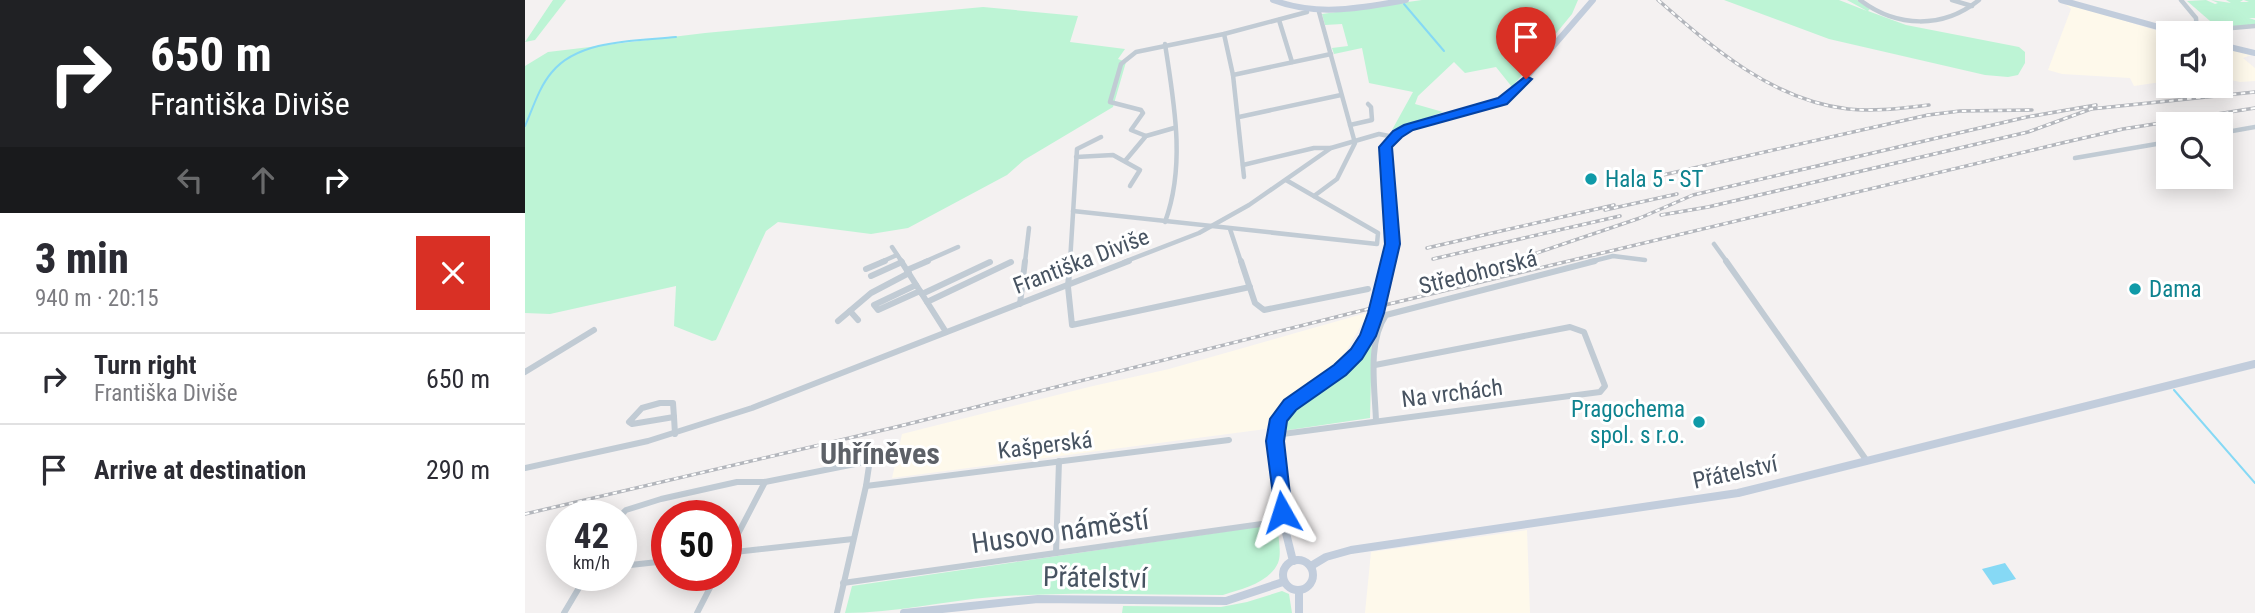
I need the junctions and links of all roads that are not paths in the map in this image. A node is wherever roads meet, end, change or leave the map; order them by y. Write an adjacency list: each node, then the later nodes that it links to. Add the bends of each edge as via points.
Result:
1 (1273, 0): 10 (main road)
2 (1406, 0): 11 (main road)
3 (1593, 0): 33 (main road, Františka Diviše, via 1510,96 1419,124)
4 (1860, 0): 9 (street, via 1874,9 1924,23)
5 (1952, 0): 9 (street)
6 (1979, 0): 9 (street)
7 (2061, 0): 14 (main road)
8 (2181, 0): 13 (street)
9 (1972, 6)
10 (1307, 12): 11 (main road); 12 (street)
11 (1319, 12): 21 (street)
12 (1279, 20): 17 (street); 22 (street)
13 (2198, 21)
14 (2156, 26)
15 (2255, 26): 16 (street)
16 (2233, 28)
17 (1224, 34): 18 (street); 23 (street)
18 (1165, 44): 29 (street); 31 (street, via 1126,58 1110,102 1141,110 1131,130)
19 (2233, 48): 20 (main road)
20 (2255, 53)
21 (1331, 54): 22 (street); 24 (street)
22 (1292, 62): 23 (street)
23 (1233, 75): 26 (street)
24 (1341, 95): 26 (street); 27 (street)
25 (1368, 104): 27 (street, via 1372,120)
26 (1239, 117): 40 (street)
27 (1350, 125): 34 (street)
28 (2255, 127): 30 (street)
29 (1174, 128): 31 (street); 46 (street, via 1175,191)
30 (2233, 131)
31 (1146, 136): 39 (street)
32 (1101, 137): 37 (street, via 1077,149)
33 (1394, 137): 34 (street, Františka Diviše, via 1379,134); 79 (main road, via 1385,147 1393,244 1370,331 1345,365 1286,410 1276,424)
34 (1355, 141): 36 (street, Františka Diviše); 44 (street, via 1337,179)
35 (2156, 144): 38 (street)
36 (1331, 148): 40 (street); 42 (street, Františka Diviše)
37 (1076, 158): 39 (street, via 1109,154); 45 (street)
38 (2074, 158)
39 (1125, 161): 43 (street, via 1140,170)
40 (1243, 165): 41 (street)
41 (1244, 177)
42 (1286, 180): 44 (street); 48 (street, Františka Diviše)
43 (1130, 186)
44 (1314, 196): 50 (street, via 1378,233)
45 (1073, 211): 46 (street); 62 (street)
46 (1165, 222): 48 (street)
47 (1029, 228): 67 (street)
48 (1210, 228): 49 (street); 62 (street, Františka Diviše)
49 (1230, 229): 50 (street); 63 (street)
50 (1377, 244)
51 (1714, 244): 82 (street)
52 (892, 247): 54 (street)
53 (958, 247): 60 (street)
54 (897, 255): 56 (street); 59 (street)
55 (1645, 260): 74 (street, Středohorská, via 1613,256 1386,315 1379,324)
56 (902, 262): 60 (street); 61 (street)
57 (990, 262): 65 (street, Františka Diviše)
58 (1011, 262): 66 (street)
59 (866, 269)
60 (908, 272): 65 (street); 68 (street, via 876,289)
61 (870, 276)
62 (1068, 286): 63 (street, via 1075,326); 67 (street, Františka Diviše)
63 (1250, 287): 64 (street, via 1255,303 1264,310)
64 (1367, 289)
65 (919, 290): 65 (street, via 878,310 874,305); 66 (street)
66 (927, 302): 72 (street)
67 (1020, 304): 72 (street, Františka Diviše)
68 (851, 311): 69 (street); 70 (street)
69 (858, 320)
70 (838, 321)
71 (594, 330): 75 (street)
72 (946, 332): 78 (street, Františka Diviše)
73 (2255, 364): 82 (main road, Přátelství)
74 (1375, 365): 77 (street, Středohorská); 77 (street, Na vrchách, via 1570,327 1584,332 1605,386 1600,392)
75 (525, 372)
76 (674, 417): 76 (street, via 673,403 666,402 640,409 629,422); 78 (street)
77 (1376, 421): 79 (street, Na vrchách)
78 (675, 434): 83 (street, Františka Diviše)
79 (1275, 435): 87 (main road)
80 (1229, 440): 81 (street, Kašperská)
81 (1059, 461): 85 (street, Kašperská); 91 (street)
82 (1867, 461): 93 (main road, Přátelství, via 1710,498 1351,550)
83 (525, 468)
84 (765, 482): 85 (street, via 865,461 869,468); 86 (street, via 737,482); 88 (street)
85 (866, 486): 89 (street)
86 (637, 508)
87 (1283, 521): 91 (street, Husovo náměstí); 92 (main road)
88 (742, 526)
89 (853, 539): 90 (street); 95 (street)
90 (742, 552)
91 (1056, 553): 95 (street, Husovo náměstí)
92 (1293, 561): 93 (main road); 94 (main road, via 1284,569)
93 (1311, 566): 96 (main road, via 1312,581)
94 (1283, 582): 96 (main road); 99 (main road, Přátelství, via 1226,601 1038,599)
95 (843, 583): 102 (street)
96 (1299, 590): 104 (main road)
97 (577, 591): 100 (street)
98 (708, 591): 101 (street)
99 (977, 608): 103 (main road, Přátelství)
100 (564, 613)
101 (697, 613)
102 (837, 613)
103 (904, 613)
104 (1299, 613)

